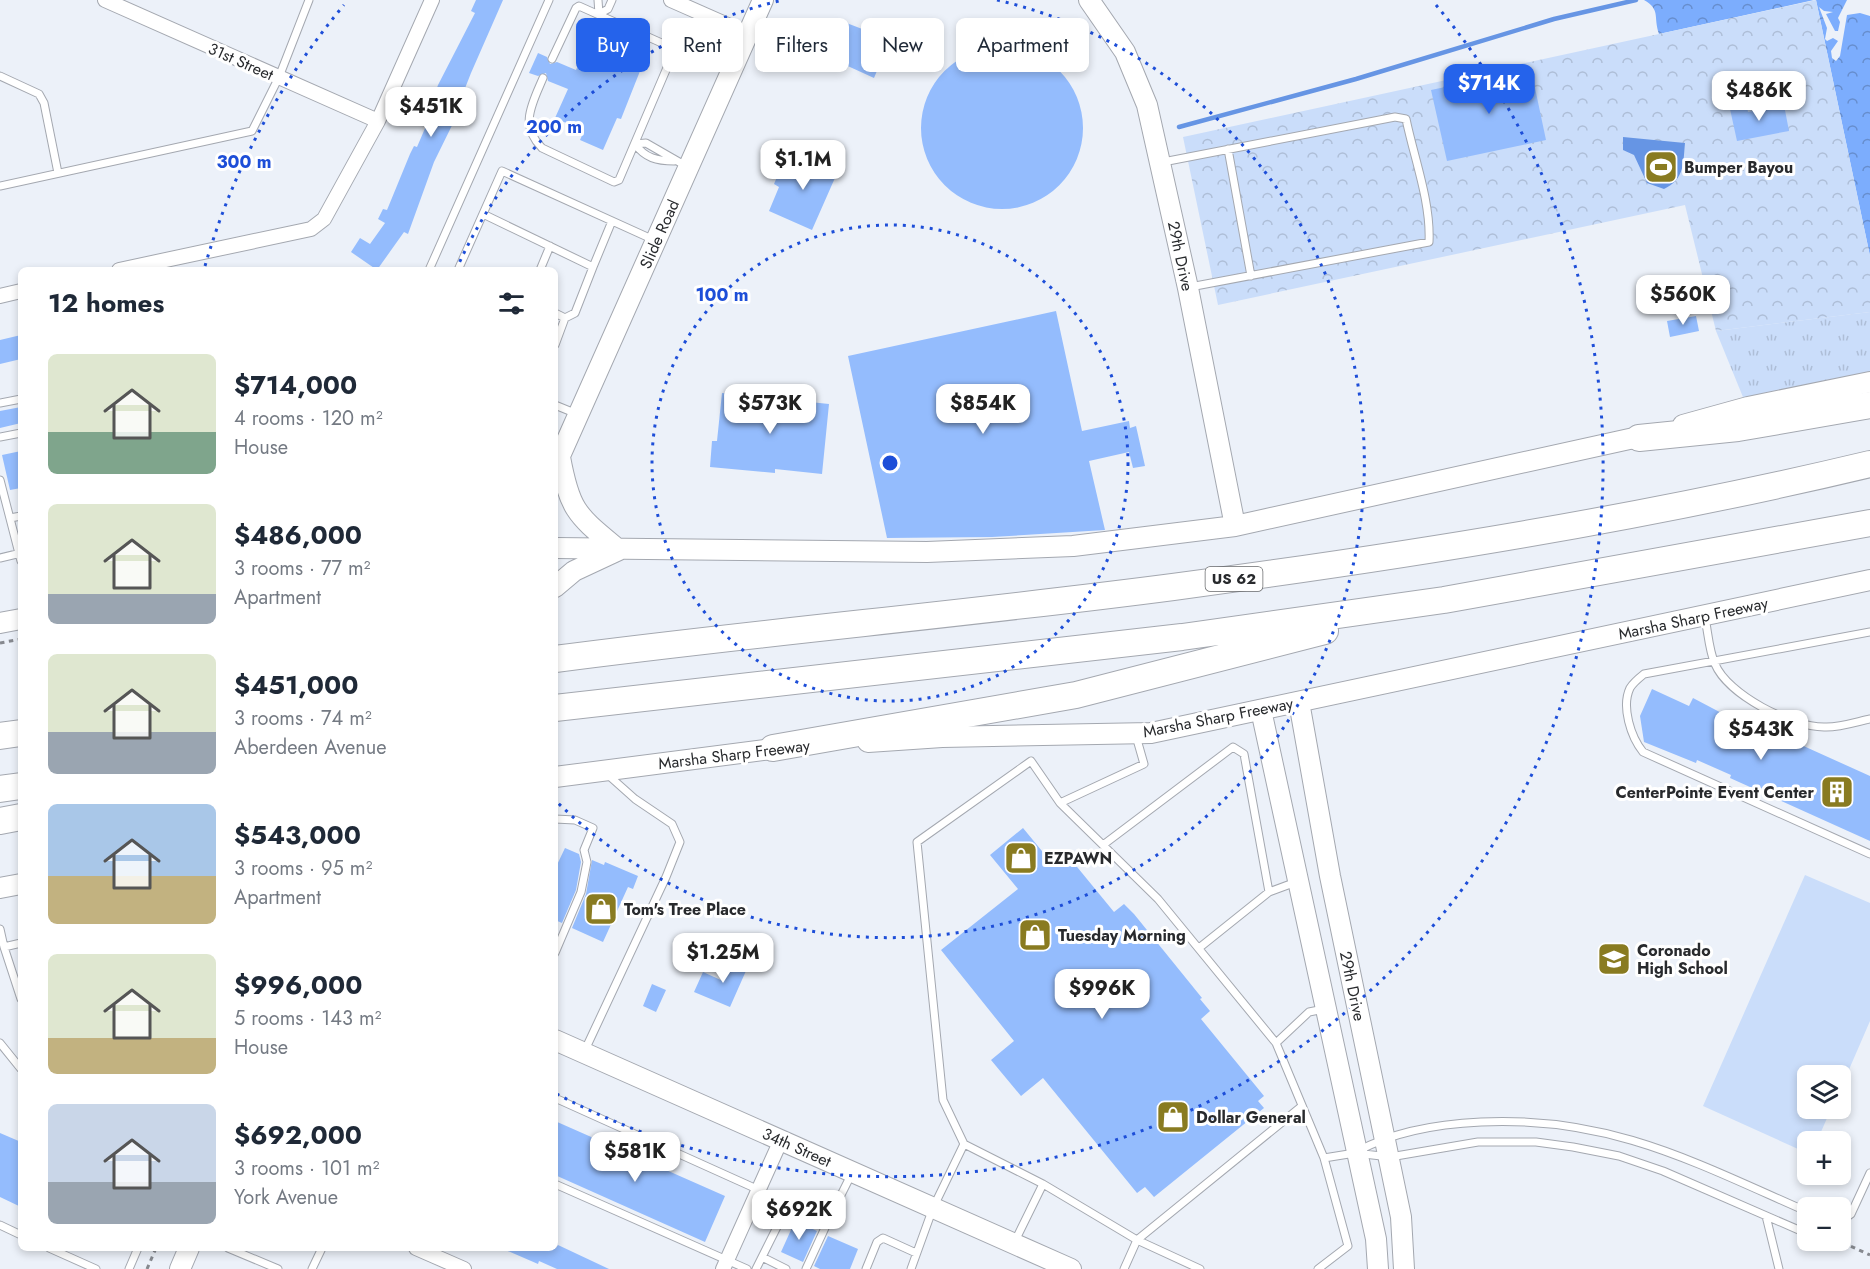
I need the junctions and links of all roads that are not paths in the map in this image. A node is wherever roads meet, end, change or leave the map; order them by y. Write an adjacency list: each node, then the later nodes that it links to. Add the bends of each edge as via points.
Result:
1 (105, 0): 14 (street, 31st Street)
2 (309, 0): 14 (lane)
3 (432, 0): 16 (street)
4 (549, 0): 28 (lane)
5 (598, 0): 10 (lane)
6 (612, 0): 10 (lane, via 608,9)
7 (671, 0): 11 (street)
8 (763, 0): 11 (main road, Slide Road)
9 (1089, 0): 19 (main road, 29th Drive, via 1108,24 1137,76)
10 (599, 14): 12 (lane, via 583,6 576,8); 17 (lane, via 675,49)
11 (748, 34): 20 (main road, Slide Road)
12 (552, 59)
13 (0, 76): 21 (lane, via 39,94)
14 (279, 77): 16 (street, 31st Street); 21 (lane, via 252,131)
15 (543, 78): 17 (lane, via 528,121 531,135 542,148 614,182 619,180)
16 (378, 121): 27 (street, via 324,219 311,229)
17 (635, 144): 20 (lane, via 646,143 663,150); 20 (lane, via 642,153 658,161)
18 (1228, 149): 19 (lane); 32 (lane); 32 (lane, via 1395,117 1406,119 1430,227 1429,242)
19 (1160, 163): 33 (main road, 29th Drive)
20 (682, 164): 25 (main road, Slide Road)
21 (58, 173): 22 (lane)
22 (0, 186)
23 (483, 214): 24 (lane, via 502,171); 26 (lane); 29 (lane)
24 (612, 221): 25 (lane); 31 (lane)
25 (656, 241): 44 (main road, Slide Road)
26 (550, 246): 30 (lane); 31 (lane)
27 (133, 267)
28 (430, 267)
29 (459, 267)
30 (541, 267)
31 (593, 267): 37 (lane, via 575,313)
32 (1251, 276): 33 (lane)
33 (1188, 288): 54 (main road, 29th Drive)
34 (18, 292): 35 (street)
35 (0, 296)
36 (558, 314): 37 (lane)
37 (566, 318): 38 (lane)
38 (558, 338)
39 (1870, 382): 47 (main road, via 1748,407)
40 (18, 400): 41 (lane)
41 (0, 403)
42 (1870, 405): 47 (highway, via 1738,428)
43 (558, 406): 44 (lane)
44 (579, 415): 48 (main road, Slide Road)
45 (18, 434): 46 (lane)
46 (0, 437)
47 (1639, 438): 54 (main road)
48 (561, 451): 57 (main road, via 567,495 582,519)
49 (1870, 464): 67 (highway, US 62, via 1428,552 1170,588)
50 (0, 480): 52 (lane)
51 (18, 517): 52 (lane)
52 (10, 518): 55 (lane)
53 (1870, 523): 62 (highway)
54 (1235, 526): 57 (main road, via 1073,546 927,552)
55 (18, 548)
56 (558, 548): 57 (main road)
57 (619, 550): 61 (main road, via 574,571)
58 (18, 556): 59 (lane)
59 (0, 558)
60 (1870, 580): 63 (main road, Marsha Sharp Freeway)
61 (558, 584)
62 (1444, 600): 70 (highway, via 1182,637); 76 (highway, via 1076,696)
63 (1705, 616): 68 (lane); 69 (main road, Marsha Sharp Freeway)
64 (18, 620): 65 (main road)
65 (0, 623)
66 (1870, 632): 68 (lane)
67 (558, 659)
68 (1714, 663): 72 (lane, via 1729,686 1797,722 1824,728); 86 (lane, via 1644,674 1631,686 1626,700 1633,739 1643,752)
69 (1299, 702): 71 (main road, Marsha Sharp Freeway); 87 (main road, 29th Drive)
70 (563, 707)
71 (1261, 710): 74 (main road, Marsha Sharp Freeway); 88 (main road, 29th Drive)
72 (1870, 719)
73 (18, 733): 75 (highway)
74 (1135, 733): 76 (main road, Marsha Sharp Freeway, via 942,737); 81 (lane, via 1144,764)
75 (0, 736)
76 (772, 748): 77 (main road, Marsha Sharp Freeway)
77 (602, 770): 78 (main road, Marsha Sharp Freeway); 102 (lane, via 635,800 672,824 680,842)
78 (559, 775)
79 (18, 786): 80 (highway)
80 (0, 789)
81 (1060, 803): 85 (lane); 108 (lane, via 1031,761 917,842 943,1100)
82 (18, 818): 84 (highway)
83 (558, 819): 95 (lane, via 575,820 593,828 584,850 587,861 581,892)
84 (0, 821)
85 (1103, 845): 91 (lane, via 1233,747 1244,754); 96 (lane, via 1158,899)
86 (1870, 854)
87 (1330, 876): 88 (main road); 106 (main road, 29th Drive)
88 (1296, 882): 91 (lane); 98 (main road, 29th Drive)
89 (18, 885): 90 (main road)
90 (0, 888)
91 (1269, 892): 96 (lane)
92 (0, 929): 94 (lane)
93 (18, 943): 94 (lane)
94 (3, 944): 97 (lane)
95 (558, 946)
96 (1199, 948): 101 (lane)
97 (18, 990)
98 (1325, 1009): 101 (lane, via 1309,1012); 109 (main road, 29th Drive)
99 (558, 1041): 102 (main road, 34th Street)
100 (0, 1043): 103 (lane)
101 (1276, 1043): 105 (lane)
102 (584, 1053): 107 (main road, 34th Street)
103 (18, 1065)
104 (558, 1099): 116 (lane)
105 (1302, 1106): 111 (lane); 125 (lane)
106 (1384, 1137): 109 (lane); 110 (main road, 29th Drive); 117 (lane, via 1463,1122 1528,1121 1582,1127 1649,1144)
107 (781, 1140): 112 (main road, 34th Street); 116 (street)
108 (964, 1144): 114 (lane); 118 (lane)
109 (1355, 1153): 110 (lane); 111 (lane); 152 (main road, 29th Drive, via 1376,1239)
110 (1390, 1157): 120 (lane, via 1478,1142 1573,1147 1648,1166); 153 (main road, 29th Drive, via 1401,1217)
111 (1324, 1158): 151 (lane, via 1348,1246)
112 (852, 1172): 118 (main road, 34th Street); 121 (lane)
113 (1870, 1173): 119 (lane)
114 (1043, 1184): 125 (lane); 126 (lane)
115 (558, 1185): 135 (lane)
116 (759, 1190): 135 (street)
117 (1797, 1207)
118 (933, 1208): 126 (main road, 34th Street); 133 (lane)
119 (1851, 1210)
120 (1766, 1216): 123 (lane); 154 (lane)
121 (830, 1217): 134 (lane, via 802,1207 789,1209); 145 (lane)
122 (0, 1226): 124 (lane)
123 (1797, 1229)
124 (18, 1234)
125 (1137, 1240): 149 (lane); 150 (lane)
126 (1014, 1244): 148 (main road, 34th Street)
127 (57, 1251): 137 (lane)
128 (137, 1251): 138 (lane)
129 (188, 1251): 136 (main road)
130 (235, 1251): 139 (lane)
131 (321, 1251): 140 (lane)
132 (423, 1251): 141 (street)
133 (916, 1253): 146 (lane, via 883,1238 877,1242); 147 (lane)
134 (762, 1257): 143 (lane); 144 (lane)
135 (725, 1265): 142 (lane)
136 (182, 1268)
137 (96, 1269)
138 (129, 1269)
139 (278, 1269)
140 (312, 1269)
141 (464, 1269)
142 (747, 1269)
143 (756, 1269)
144 (786, 1269)
145 (806, 1269)
146 (866, 1269)
147 (910, 1269)
148 (1071, 1269)
149 (1124, 1269)
150 (1200, 1269)
151 (1318, 1269)
152 (1378, 1269)
153 (1404, 1269)
154 (1779, 1269)

